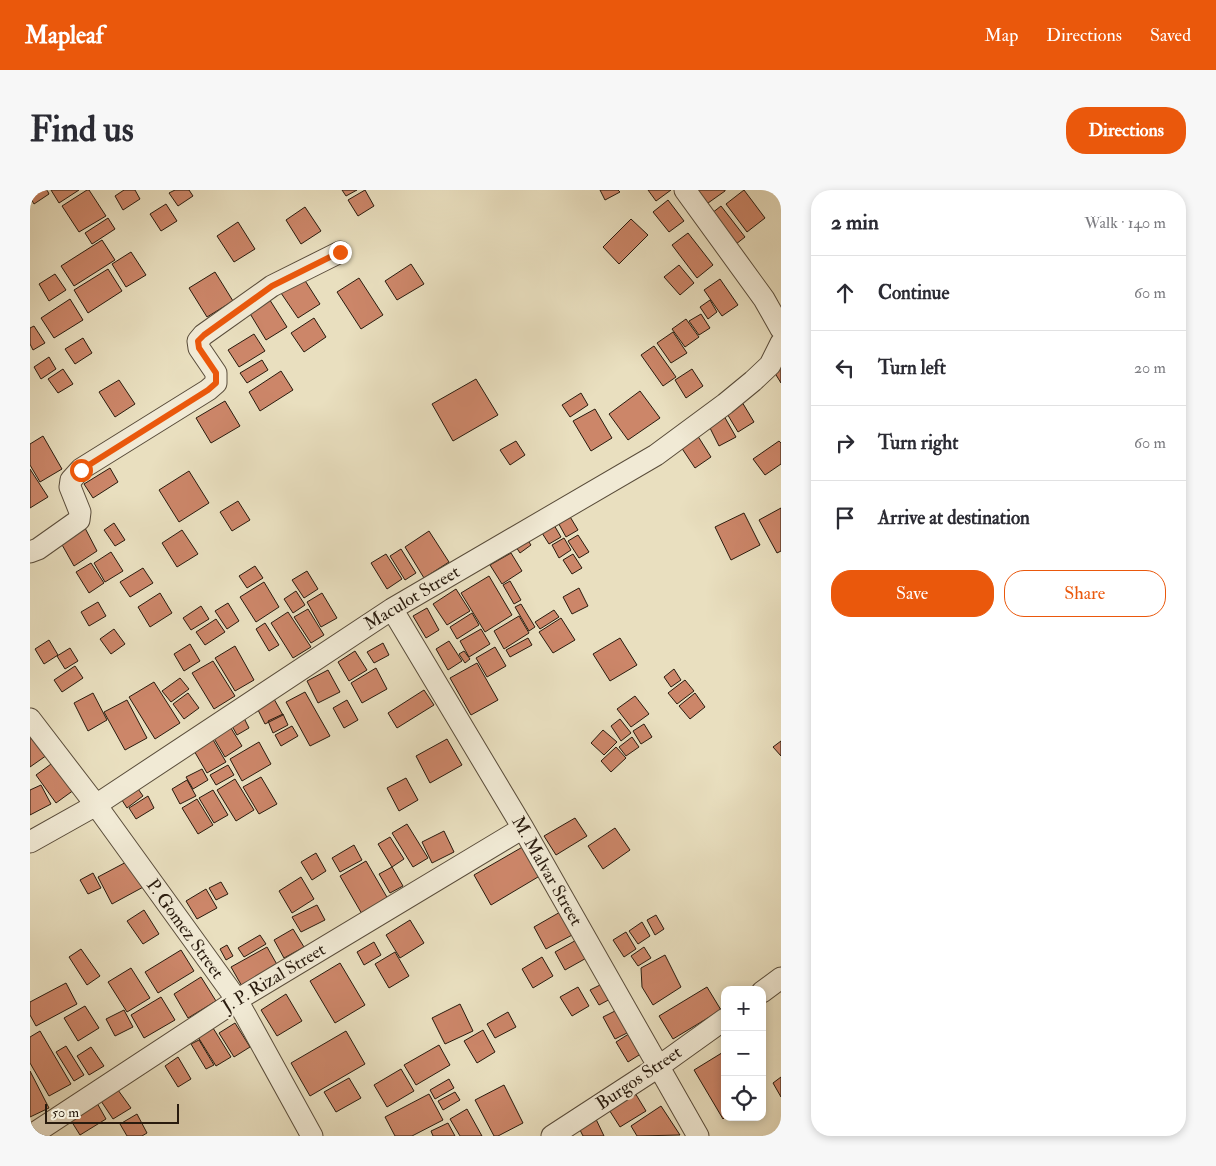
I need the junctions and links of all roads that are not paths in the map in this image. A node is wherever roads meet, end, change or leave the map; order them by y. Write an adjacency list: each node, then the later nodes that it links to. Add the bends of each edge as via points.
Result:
1 (684, 190): 3 (street, via 764,299)
2 (340, 252): 5 (street, via 272,286 204,335 198,341 199,348 216,373 216,383 81,470 71,480 70,487 80,512 78,520)
3 (781, 329)
4 (781, 343): 6 (street, Maculot Street, via 770,365 753,381 656,456)
5 (30, 552)
6 (392, 609): 8 (street, Maculot Street); 9 (street, M. Malvar Street)
7 (30, 719): 8 (street, P. Gomez Street)
8 (96, 805): 10 (street, Maculot Street); 13 (street, P. Gomez Street)
9 (523, 828): 13 (street, J. P. Rizal Street); 15 (street, M. Malvar Street)
10 (30, 842)
11 (781, 978): 12 (street)
12 (766, 989)
13 (236, 1000): 16 (street, J. P. Rizal Street); 17 (street, P. Gomez Street)
14 (721, 1022): 15 (street, Burgos Street)
15 (658, 1066): 18 (street, Burgos Street); 19 (street, M. Malvar Street)
16 (30, 1136)
17 (312, 1136)
18 (552, 1136)
19 (698, 1136)

